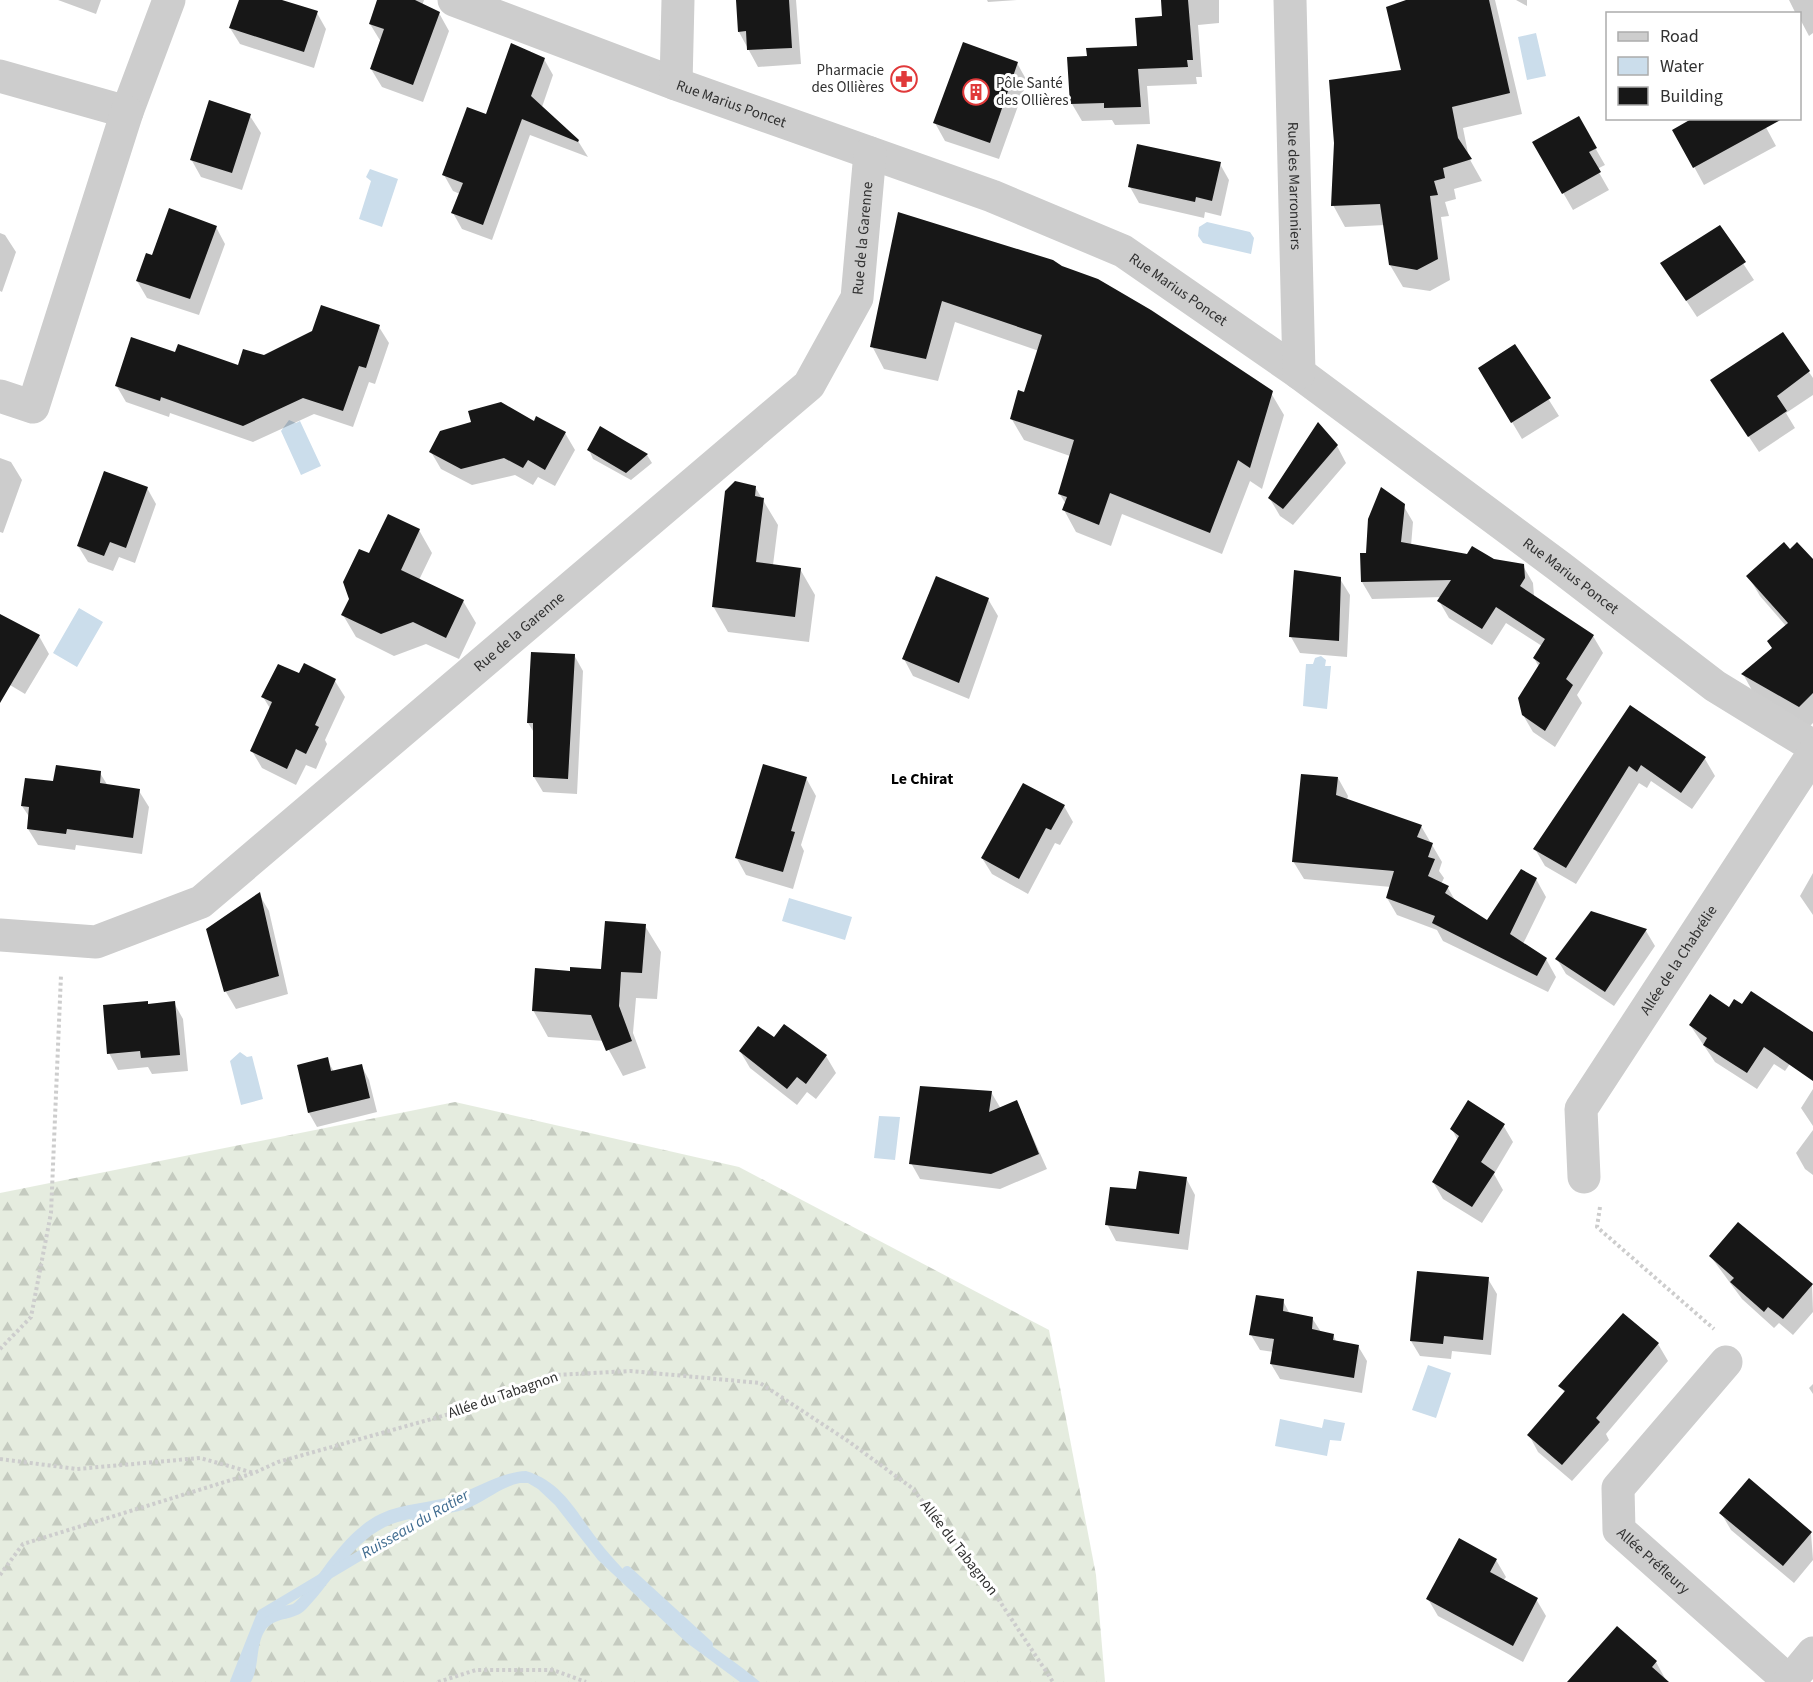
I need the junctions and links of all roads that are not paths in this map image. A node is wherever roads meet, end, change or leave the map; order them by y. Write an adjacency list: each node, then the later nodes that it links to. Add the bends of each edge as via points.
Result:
1 (169, 0): 7 (street)
2 (454, 0): 6 (street, Rue Marius Poncet)
3 (678, 0): 6 (street)
4 (1290, 0): 9 (street, Rue des Marronniers)
5 (0, 76): 7 (street)
6 (676, 84): 8 (street, Rue Marius Poncet)
7 (128, 112): 10 (street, via 33,406)
8 (870, 153): 9 (street, Rue Marius Poncet, via 992,196 1123,251); 13 (street, Rue de la Garenne, via 857,298 809,385 201,902 96,942)
9 (1299, 373): 11 (street, Rue Marius Poncet, via 1715,686)
10 (0, 396)
11 (1813, 746)
12 (1813, 754): 14 (street, Allée de la Chabrélie, via 1581,1109)
13 (0, 935)
14 (1584, 1177)
15 (1726, 1362): 17 (street, Allée Préfleury, via 1618,1488 1619,1530)
16 (1813, 1653): 17 (street)
17 (1790, 1682)

